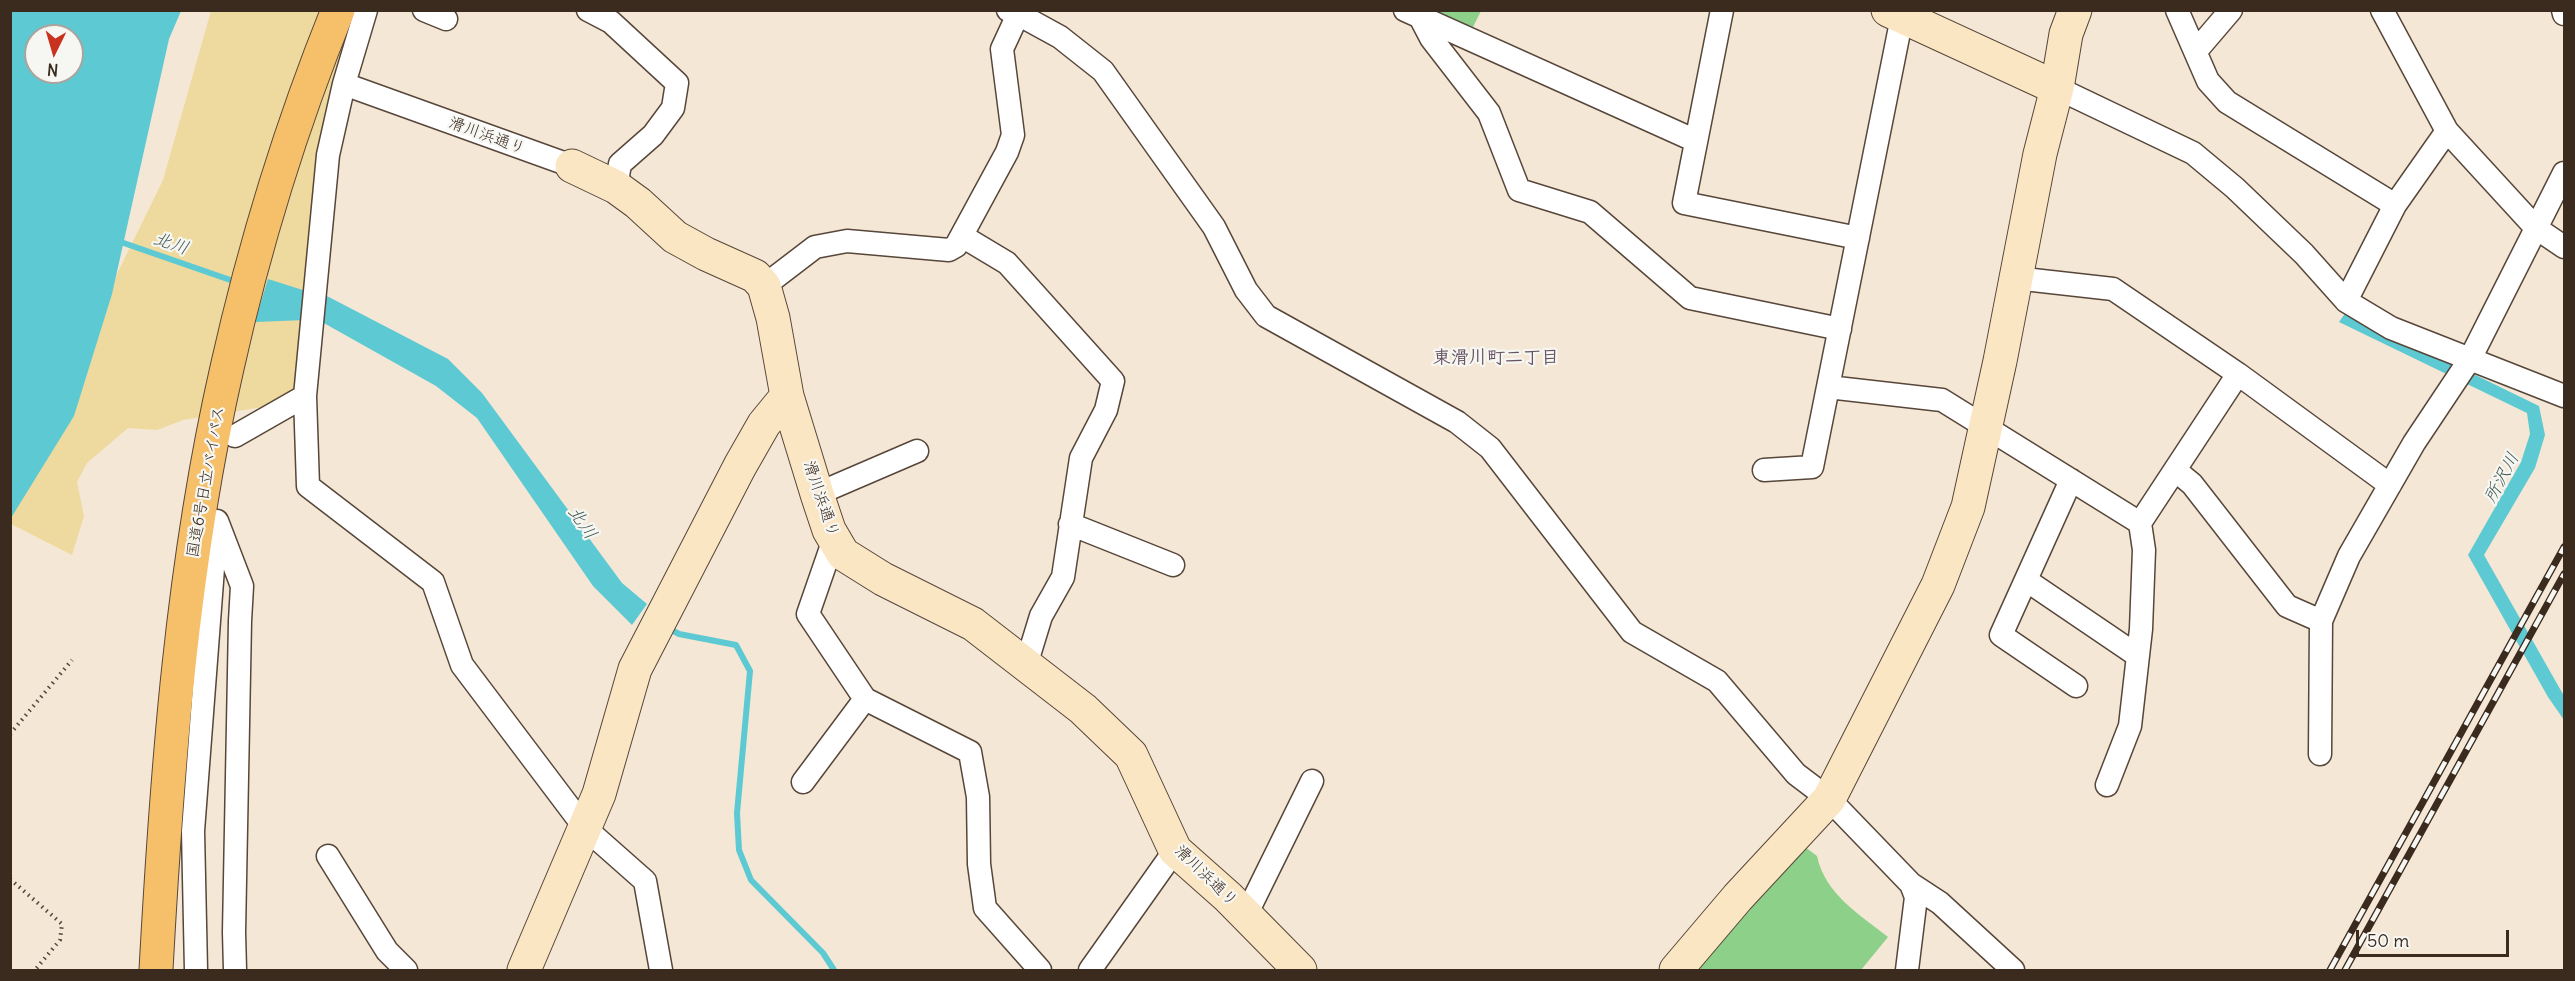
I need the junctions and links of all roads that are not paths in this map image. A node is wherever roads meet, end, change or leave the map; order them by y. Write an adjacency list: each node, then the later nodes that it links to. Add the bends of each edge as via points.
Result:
1 (338, 10): 65 (highway, 国道6号日立バイパス, via 278,179 226,369 183,628)
2 (366, 10): 15 (street)
3 (424, 10): 13 (street)
4 (588, 10): 21 (street, via 611,22 677,83 673,108 653,135 620,164)
5 (1722, 10): 18 (street)
6 (2074, 10): 16 (street)
7 (2177, 10): 14 (street)
8 (2231, 10): 14 (street)
9 (2382, 10): 17 (street)
10 (1015, 12): 24 (street, via 1002,49 1013,135); 59 (street, via 1060,37 1103,71 1214,227 1246,290 1266,316 1457,422 1490,448 1632,632 1717,681 1797,774)
11 (1413, 14): 18 (street); 30 (street, via 1489,113 1519,190 1590,212 1690,298)
12 (1895, 14): 16 (street); 25 (street)
13 (446, 19)
14 (2196, 51): 22 (street, via 2208,81 2227,102)
15 (344, 84): 19 (street, 滑川浜通り); 34 (street, via 328,154)
16 (2056, 88): 27 (street); 29 (street, via 2193,153 2304,254)
17 (2447, 131): 22 (street); 23 (street)
18 (1696, 141): 25 (street, via 1684,203)
19 (572, 166): 21 (street, 滑川浜通り)
20 (2565, 173): 23 (street)
21 (615, 187): 28 (street, 滑川浜通り, via 675,237 755,276)
22 (2395, 205): 29 (street)
23 (2536, 228): 26 (street); 31 (street)
24 (962, 236): 28 (street, via 949,250 847,241 815,247); 46 (street, via 1007,263 1113,381 1106,410 1081,458)
25 (1858, 238): 30 (street)
26 (2565, 247)
27 (2015, 278): 32 (street, via 2113,289); 37 (street)
28 (764, 286): 35 (street, 滑川浜通り)
29 (2346, 301): 31 (street, via 2391,328)
30 (1840, 329): 33 (street)
31 (2470, 359): 36 (street); 43 (street)
32 (2238, 374): 41 (street); 43 (street)
33 (1828, 387): 37 (street, via 1942,400); 40 (street, via 1812,467)
34 (305, 396): 38 (street); 60 (street, via 308,486 433,582 462,665)
35 (787, 396): 44 (street, 滑川浜通り); 60 (street, via 764,424 635,669 599,794)
36 (2565, 396)
37 (1986, 427): 42 (street); 59 (street, via 1968,507 1938,585)
38 (235, 436)
39 (917, 452): 44 (street)
40 (1764, 470)
41 (2175, 470): 45 (street); 50 (street, via 2192,484 2287,606)
42 (2071, 480): 45 (street); 49 (street)
43 (2390, 485): 50 (street, via 2349,556)
44 (817, 494): 47 (street, 滑川浜通り)
45 (2140, 523): 51 (street, via 2144,550)
46 (1070, 524): 48 (street); 52 (street, via 1063,577 1041,616)
47 (834, 539): 52 (street, 滑川浜通り, via 843,554 883,579 973,624); 54 (street, via 808,614)
48 (1173, 565)
49 (2026, 580): 51 (street); 53 (street, via 2001,635)
50 (2321, 621): 55 (street)
51 (2138, 656): 58 (street, via 2130,726)
52 (1026, 665): 61 (street, 滑川浜通り, via 1083,709 1131,755)
53 (2076, 686)
54 (865, 699): 57 (street); 71 (street, via 970,752 978,797 979,864 985,908)
55 (2320, 754)
56 (1312, 780): 64 (street)
57 (802, 782)
58 (2107, 785)
59 (1830, 798): 63 (street); 74 (street)
60 (585, 828): 69 (street); 70 (street, via 645,881)
61 (1175, 850): 64 (street, 滑川浜通り); 72 (street)
62 (328, 856): 68 (street, via 387,951)
63 (1911, 884): 75 (street, via 1916,897); 76 (street, via 1940,903)
64 (1246, 915): 73 (street, 滑川浜通り)
65 (156, 970)
66 (196, 970): 67 (street, via 193,831 217,521 242,586)
67 (235, 970)
68 (406, 970)
69 (524, 970)
70 (661, 970)
71 (1040, 970)
72 (1090, 970)
73 (1300, 970)
74 (1676, 970)
75 (1906, 970)
76 (2013, 970)

